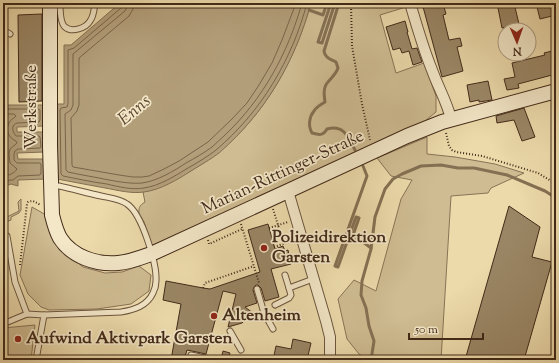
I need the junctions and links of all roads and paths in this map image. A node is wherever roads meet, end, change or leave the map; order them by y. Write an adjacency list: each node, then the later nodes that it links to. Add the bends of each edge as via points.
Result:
1 (60, 3): 2 (lane, via 64,27 76,30 90,22)
2 (95, 3)
3 (351, 3): 10 (path, via 352,46)
4 (410, 3): 9 (street, via 432,72 448,106)
5 (50, 9): 15 (street, Werkstraße)
6 (3, 30): 7 (lane)
7 (10, 34)
8 (556, 91): 9 (street, Marian-Rittinger-Straße)
9 (447, 120): 10 (street, Marian-Rittinger-Straße); 11 (path, via 449,146 452,150 538,173)
10 (373, 152): 13 (street, Marian-Rittinger-Straße)
11 (556, 184)
12 (59, 186): 26 (lane, via 128,205 137,215)
13 (288, 191): 26 (street, Marian-Rittinger-Straße); 29 (street)
14 (271, 204): 18 (path)
15 (47, 209): 26 (street, Marian-Rittinger-Straße, via 61,239 80,256 103,264 133,261); 30 (path, via 36,202 28,202 20,270)
16 (240, 219): 20 (path)
17 (291, 221): 18 (path)
18 (278, 226): 19 (path); 24 (path)
19 (269, 228)
20 (242, 229): 22 (path, via 209,244); 27 (path)
21 (7, 236): 30 (lane)
22 (207, 240)
23 (297, 240): 24 (path)
24 (284, 244): 25 (path)
25 (274, 247)
26 (151, 254): 36 (lane, via 155,287 148,301 140,307 121,312)
27 (254, 266): 31 (path, via 205,283); 33 (path, via 260,287)
28 (285, 275): 32 (lane)
29 (313, 280): 32 (lane); 44 (street, via 330,337)
30 (15, 282): 35 (lane)
31 (203, 288)
32 (289, 288): 34 (lane, via 289,298)
33 (257, 289): 38 (lane, via 264,313)
34 (275, 305)
35 (27, 314): 36 (lane); 37 (lane)
36 (44, 315): 42 (lane)
37 (3, 324)
38 (273, 329)
39 (230, 331): 40 (lane)
40 (241, 350)
41 (191, 355): 43 (lane)
42 (36, 360)
43 (215, 360)
44 (330, 360)

